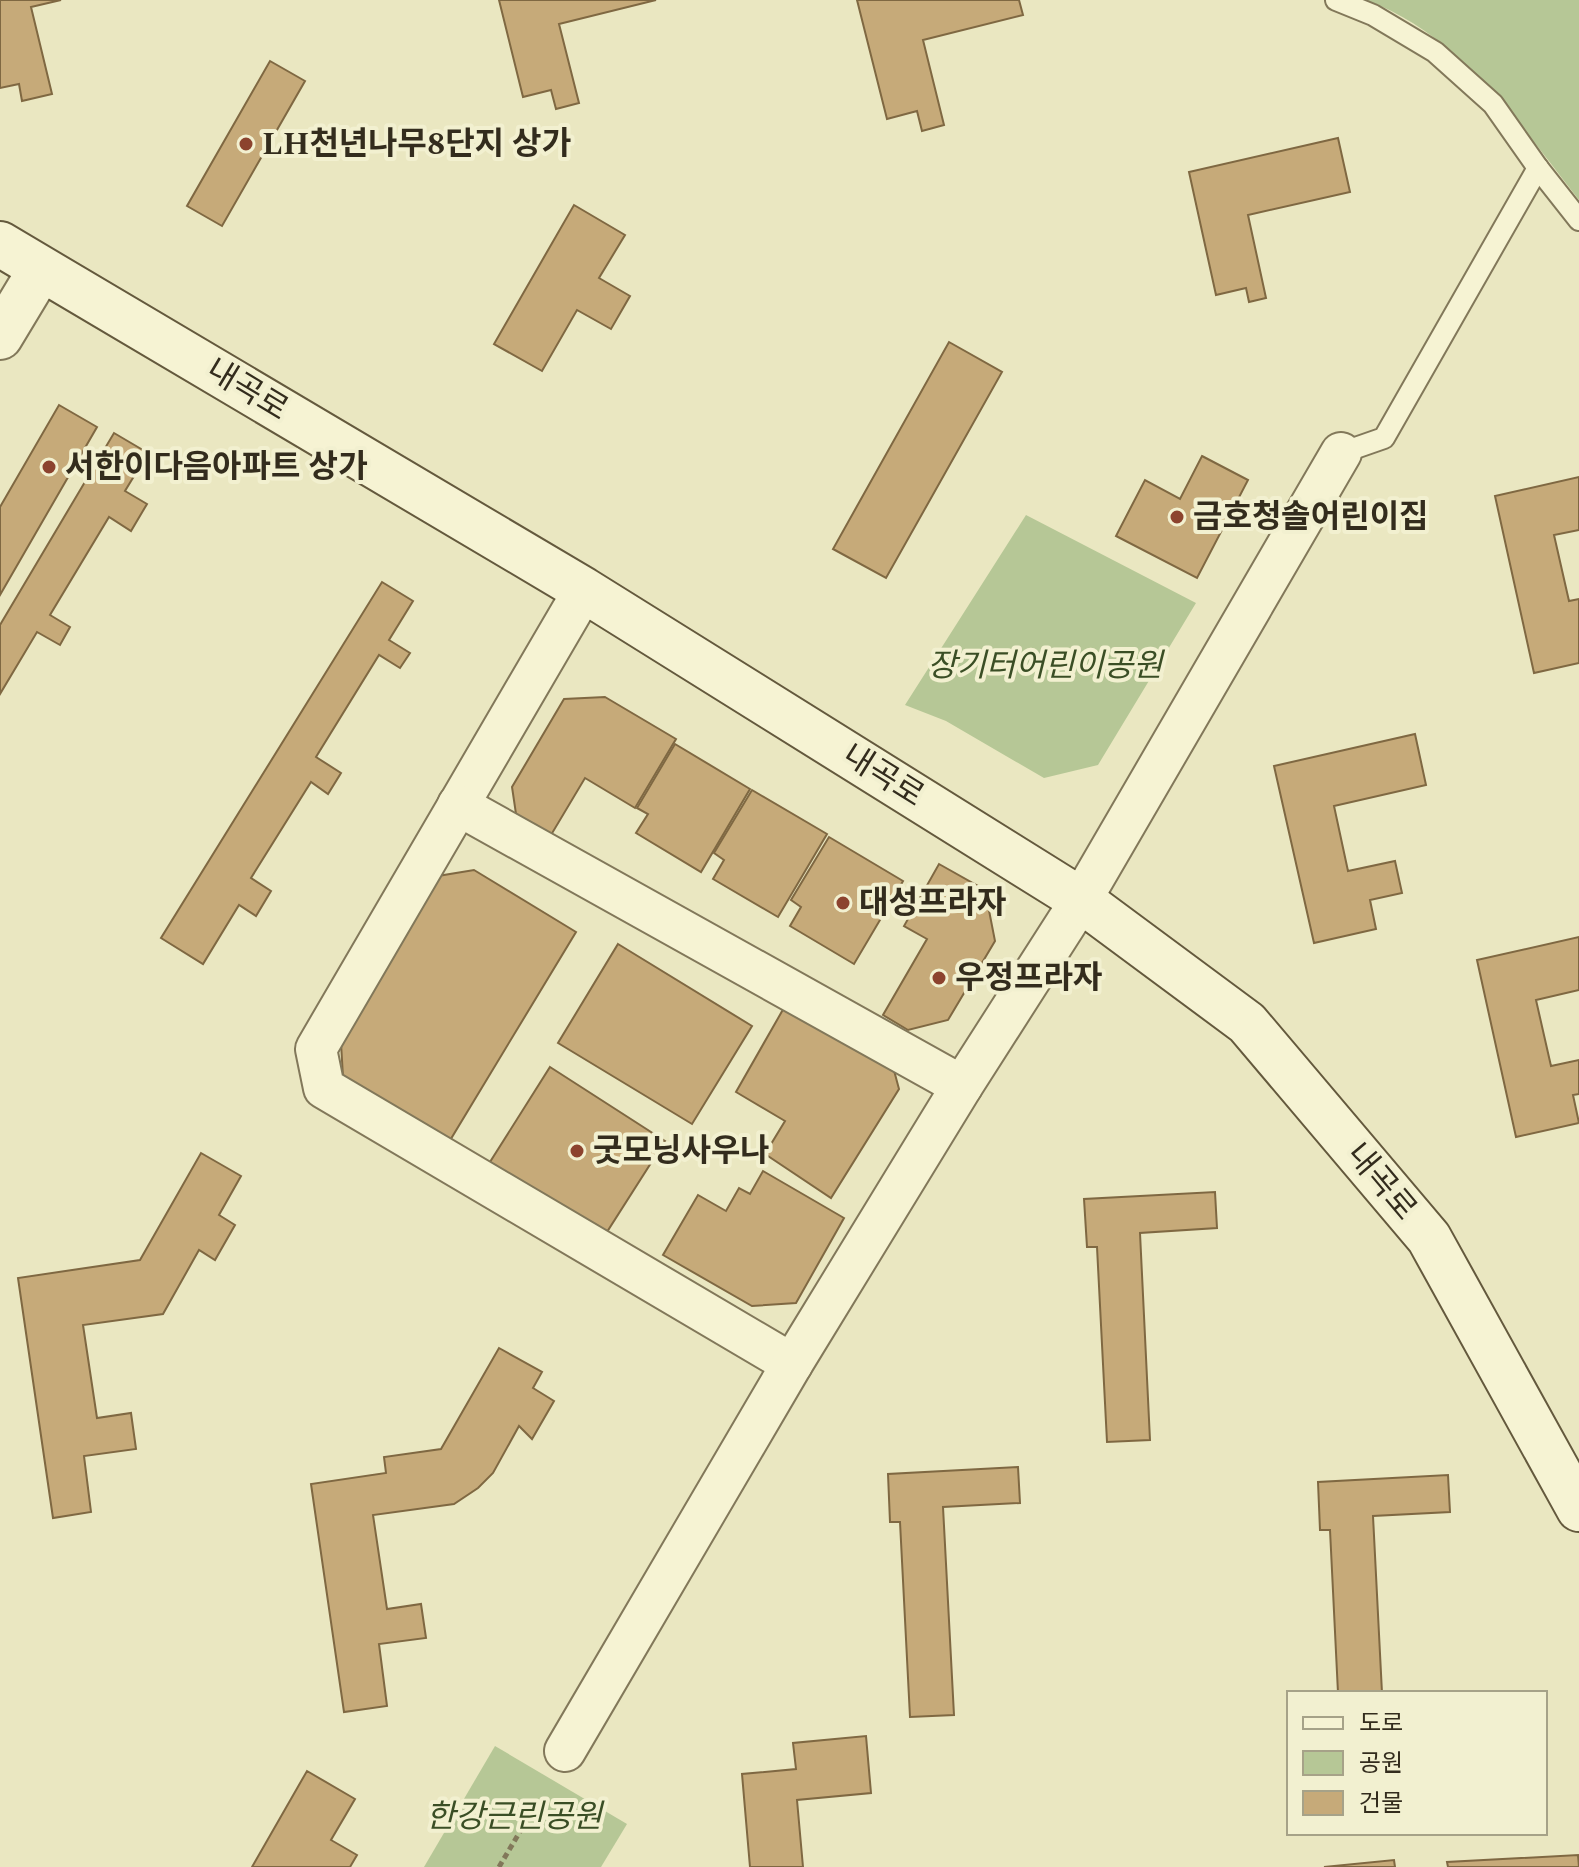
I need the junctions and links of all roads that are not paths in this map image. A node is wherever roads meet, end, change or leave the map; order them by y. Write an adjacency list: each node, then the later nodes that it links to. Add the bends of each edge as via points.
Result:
1 (1336, 0): 2 (lane, via 1435,52 1493,104)
2 (1538, 168): 3 (lane); 7 (lane, via 1384,438)
3 (1579, 220)
4 (0, 244): 5 (main road, 내곡로)
5 (41, 269): 6 (main road); 8 (main road, 내곡로)
6 (0, 337)
7 (1341, 453): 10 (street)
8 (584, 590): 9 (street); 10 (main road, 내곡로)
9 (458, 805): 11 (street); 12 (street, via 316,1049 324,1088)
10 (1081, 900): 11 (street); 13 (main road, 내곡로, via 1247,1023 1429,1238)
11 (962, 1086): 12 (street)
12 (792, 1364): 14 (street)
13 (1579, 1509)
14 (565, 1751)

